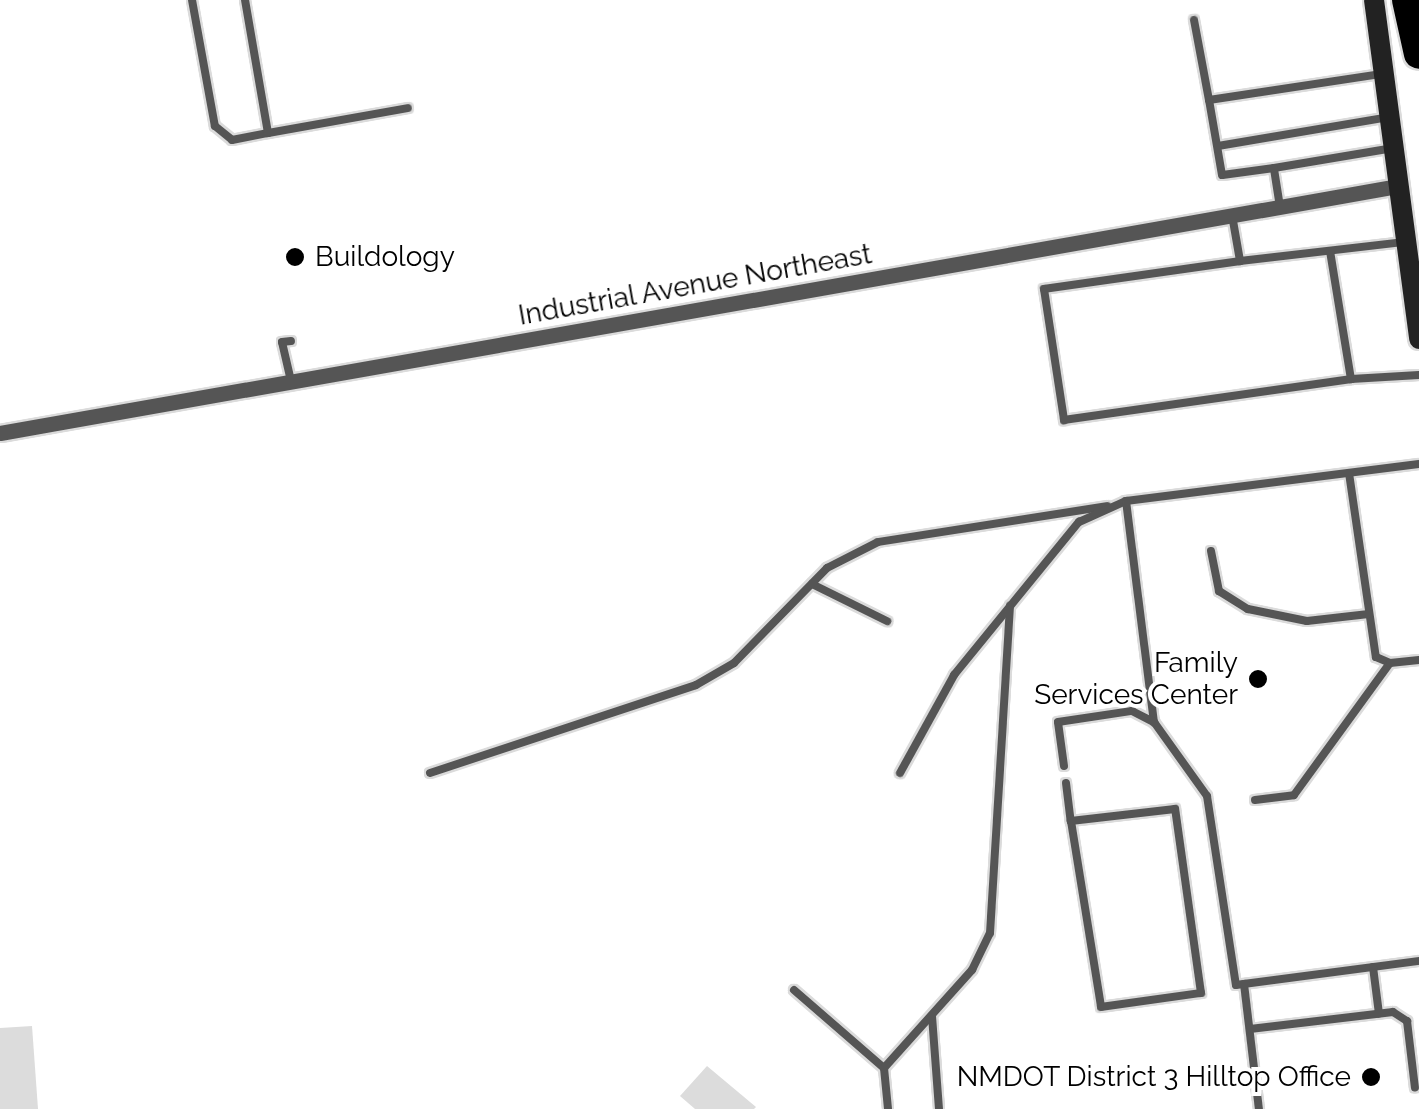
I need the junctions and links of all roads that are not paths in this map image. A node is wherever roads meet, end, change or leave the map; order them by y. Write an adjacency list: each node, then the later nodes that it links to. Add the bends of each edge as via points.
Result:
1 (192, 0): 11 (lane, via 215,126 232,140)
2 (245, 0): 11 (lane)
3 (1374, 0): 7 (main road)
4 (1407, 0): 6 (highway)
5 (1194, 20): 8 (lane)
6 (1419, 54)
7 (1384, 73): 8 (lane); 10 (main road)
8 (1209, 100): 12 (lane)
9 (408, 108): 11 (lane)
10 (1389, 117): 12 (lane); 13 (main road)
11 (268, 134)
12 (1218, 146): 14 (lane, via 1222,175)
13 (1393, 148): 14 (lane); 15 (main road)
14 (1274, 168): 16 (lane)
15 (1398, 186): 16 (street, Industrial Avenue Northeast); 18 (main road)
16 (1280, 207): 17 (street, Industrial Avenue Northeast)
17 (1232, 216): 20 (lane); 25 (street, Industrial Avenue Northeast)
18 (1406, 242): 19 (lane); 21 (main road)
19 (1330, 251): 20 (lane); 24 (lane)
20 (1240, 261): 24 (lane, via 1044,289 1064,420)
21 (1419, 339)
22 (292, 341): 25 (lane, via 282,342)
23 (1419, 375): 24 (lane)
24 (1350, 379)
25 (291, 381): 26 (street, Industrial Avenue Northeast)
26 (0, 432)
27 (1419, 464): 28 (lane)
28 (1349, 473): 29 (lane); 34 (lane)
29 (1126, 501): 30 (lane); 38 (lane)
30 (1107, 506): 32 (lane, via 910,533); 33 (lane, via 1079,522)
31 (1211, 551): 34 (lane, via 1219,591 1248,608 1306,621)
32 (812, 584): 35 (lane); 40 (lane, via 734,663 696,685)
33 (1010, 606): 41 (lane, via 954,674); 50 (lane, via 998,902 972,970)
34 (1370, 614): 37 (lane, via 1376,658)
35 (887, 622)
36 (1419, 660): 37 (lane)
37 (1390, 663): 43 (lane, via 1294,795)
38 (1154, 722): 39 (lane, via 1132,712 1058,722); 47 (lane, via 1206,796 1236,986)
39 (1064, 766)
40 (430, 773)
41 (900, 773)
42 (1066, 783): 44 (lane)
43 (1254, 800)
44 (1072, 821): 44 (lane, via 1101,1007 1200,993 1175,809)
45 (1419, 961): 46 (lane)
46 (1373, 968): 47 (lane); 49 (lane)
47 (1244, 984): 51 (lane)
48 (794, 990): 52 (lane)
49 (1379, 1014): 51 (lane); 53 (lane, via 1407,1021)
50 (932, 1016): 52 (lane); 55 (lane)
51 (1250, 1029): 56 (lane)
52 (884, 1068): 54 (lane)
53 (1415, 1088)
54 (888, 1109)
55 (939, 1109)
56 (1259, 1109)

